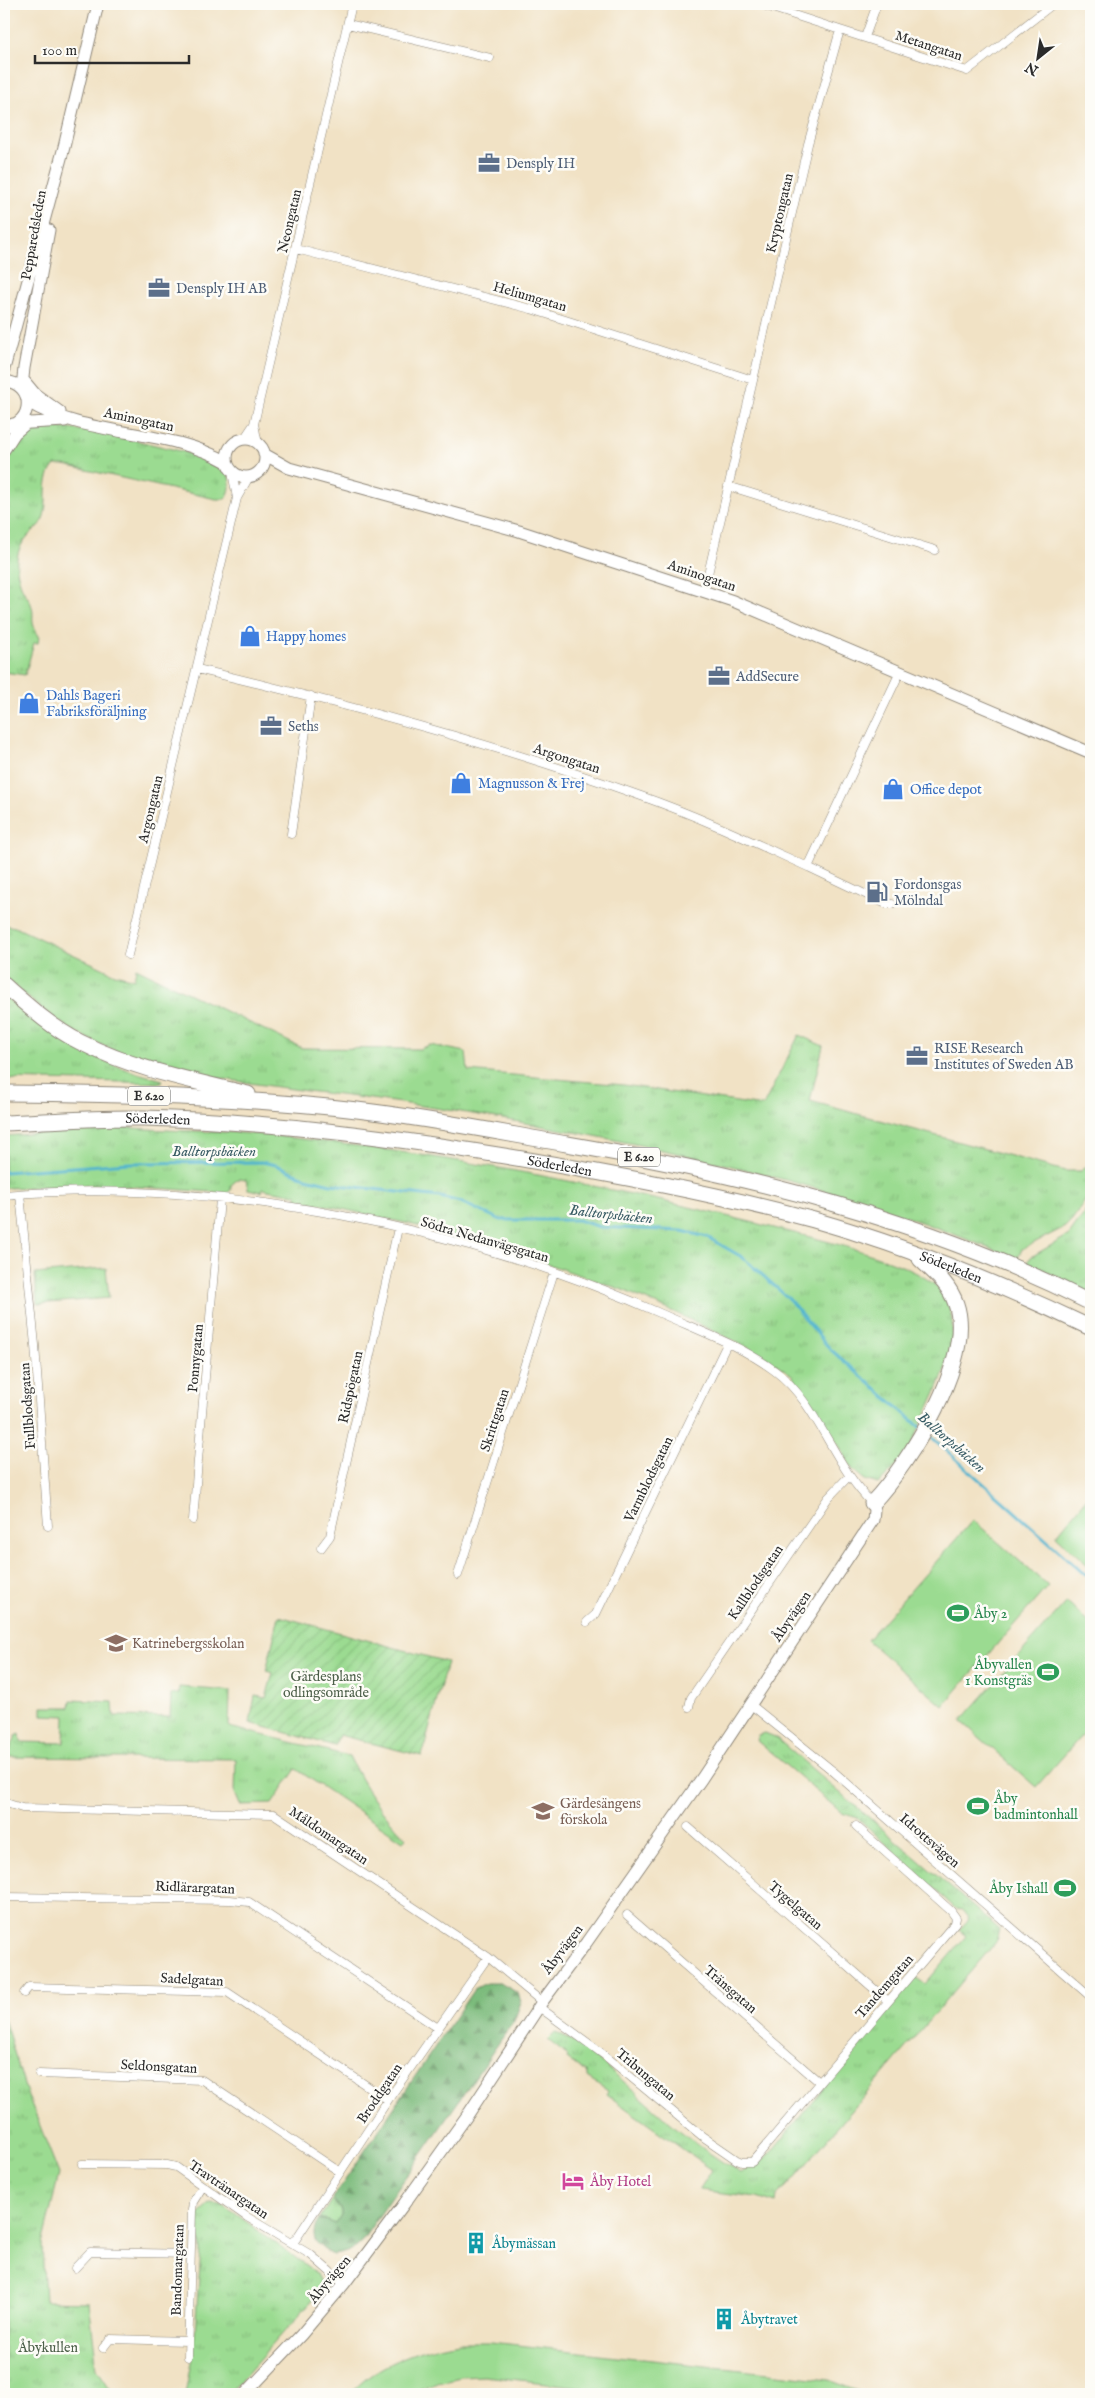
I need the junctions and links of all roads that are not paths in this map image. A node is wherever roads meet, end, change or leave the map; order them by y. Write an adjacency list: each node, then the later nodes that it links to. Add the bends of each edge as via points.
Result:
1 (98, 4): 10 (street, Pepparedsleden)
2 (352, 4): 6 (street, Neongatan)
3 (760, 4): 7 (street)
4 (877, 4): 8 (street)
5 (1053, 4): 8 (street, Metangatan, via 967,71)
6 (348, 24): 9 (street); 11 (street, Neongatan)
7 (840, 30): 8 (street, Metangatan); 13 (street, Kryptongatan, via 808,144)
8 (865, 37)
9 (490, 58)
10 (64, 147): 12 (street, Pepparedsleden); 15 (street, Pepparedsleden)
11 (296, 249): 13 (street, Heliumgatan, via 532,309); 19 (street, Neongatan)
12 (4, 369)
13 (753, 380): 29 (street, Kryptongatan)
14 (4, 381): 15 (street)
15 (23, 384): 16 (street); 17 (street)
16 (28, 402): 17 (street, Aminogatan); 20 (street, via 24,415)
17 (71, 420): 18 (street, Aminogatan); 23 (street, Aminogatan)
18 (28, 422): 20 (street, Aminogatan); 25 (street, via 15,433)
19 (254, 424): 21 (street, Neongatan); 24 (street, Neongatan)
20 (7, 427)
21 (244, 440): 22 (street); 24 (street)
22 (233, 445): 23 (street, Aminogatan); 26 (street, via 227,456)
23 (200, 448): 26 (street, Aminogatan)
24 (261, 449): 27 (street, Aminogatan); 28 (street, via 264,464)
25 (4, 450)
26 (230, 467): 28 (street, via 243,477); 30 (street, Argongatan)
27 (289, 468): 28 (street, Aminogatan); 32 (street, Aminogatan, via 519,531)
28 (254, 475): 30 (street, Argongatan)
29 (728, 486): 31 (street); 32 (street, Kryptongatan)
30 (237, 498): 33 (street, Argongatan)
31 (935, 550)
32 (704, 591): 34 (street, Aminogatan)
33 (197, 669): 35 (street, Argongatan); 40 (street, Argongatan)
34 (900, 672): 36 (street, Aminogatan); 38 (street)
35 (311, 696): 37 (street); 38 (street, Argongatan, via 481,743 642,796)
36 (1091, 753)
37 (291, 834)
38 (808, 866): 39 (street, Argongatan)
39 (892, 904)
40 (128, 954)
41 (4, 985): 43 (highway, via 54,1025 122,1061 163,1074)
42 (4, 1093): 43 (highway, Söderleden / E 6.20, via 104,1094)
43 (293, 1104): 51 (highway, Söderleden / E 6.20, via 359,1110 514,1134 756,1181 886,1219 976,1252)
44 (4, 1123): 49 (highway, Söderleden / E 6.20, via 141,1118 250,1124 404,1140 600,1172 733,1200 816,1221)
45 (20, 1194): 46 (street, Södra Nedanvägsgatan); 47 (street, Södra Nedanvägsgatan, via 98,1192); 57 (street, Fullblodsgatan)
46 (4, 1195)
47 (220, 1199): 48 (street, Södra Nedanvägsgatan, via 287,1206); 56 (street, Ponnygatan)
48 (398, 1228): 50 (street, Södra Nedanvägsgatan); 58 (street, Ridspögatan, via 330,1536)
49 (912, 1252): 52 (highway, Söderleden / E 6.20, via 1036,1301); 55 (highway, via 942,1278 952,1295 958,1314 958,1340 950,1370 923,1432 895,1477)
50 (554, 1272): 53 (street, Södra Nedanvägsgatan, via 642,1305); 59 (street, Skrittgatan)
51 (1091, 1303)
52 (1091, 1328)
53 (727, 1344): 54 (street, Södra Nedanvägsgatan, via 775,1371 791,1385); 60 (street, Varmblodsgatan, via 596,1614)
54 (849, 1476): 55 (street, Södra Nedanvägsgatan); 62 (street, Kallblodsgatan, via 823,1505 691,1698)
55 (872, 1503): 61 (street, Åbyvägen, via 872,1523)
56 (193, 1520)
57 (48, 1526)
58 (321, 1548)
59 (458, 1575)
60 (587, 1622)
61 (750, 1704): 70 (street, Idrottsvägen, via 833,1771); 72 (street, Åbyvägen, via 666,1830)
62 (689, 1708)
63 (4, 1800): 68 (street, Måldomargatan, via 22,1808 274,1814)
64 (856, 1826): 71 (street, Tandemgatan, via 926,1886 956,1918)
65 (688, 1827): 71 (street, Tygelgatan)
66 (4, 1897): 73 (street, Ridlärargatan, via 249,1902)
67 (627, 1915): 75 (street, Tränsgatan)
68 (488, 1957): 72 (street, Måldomargatan); 73 (street, Broddgatan)
69 (24, 1993): 76 (street, Sadelgatan, via 29,1987 227,1992)
70 (1091, 1998)
71 (888, 2001): 75 (street, Tandemgatan)
72 (540, 2004): 77 (street, Tribungatan, via 702,2136); 84 (street, Åbyvägen, via 469,2113)
73 (438, 2028): 76 (street, Broddgatan)
74 (39, 2074): 79 (street, Seldonsgatan, via 202,2080)
75 (818, 2082): 77 (street, Tandemgatan, via 752,2162)
76 (388, 2100): 79 (street, Broddgatan)
77 (737, 2160)
78 (82, 2164): 80 (street, Travtränargatan, via 167,2165 176,2167)
79 (340, 2172): 81 (street, Broddgatan)
80 (203, 2186): 81 (street, Travtränargatan, via 246,2217); 82 (street, Bandomargatan, via 193,2202)
81 (291, 2242): 84 (street, Travtränargatan)
82 (190, 2254): 83 (street, via 90,2252); 85 (street, Bandomargatan)
83 (75, 2268)
84 (344, 2284): 88 (street, Åbyvägen)
85 (188, 2341): 86 (street, via 110,2339); 87 (street, Bandomargatan)
86 (103, 2348)
87 (188, 2357)
88 (245, 2394)

